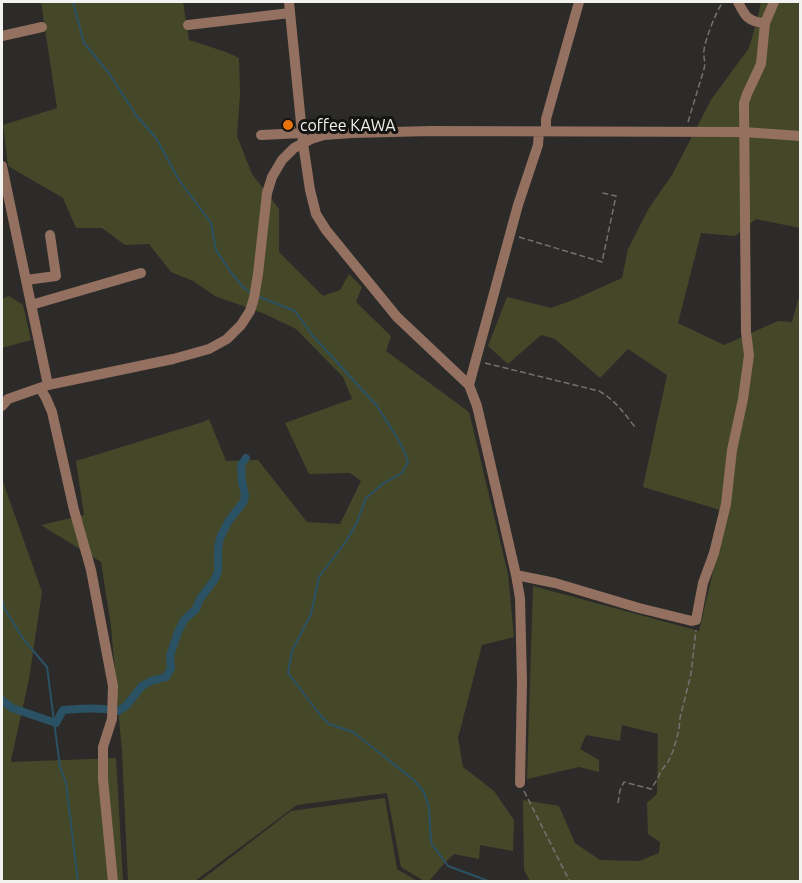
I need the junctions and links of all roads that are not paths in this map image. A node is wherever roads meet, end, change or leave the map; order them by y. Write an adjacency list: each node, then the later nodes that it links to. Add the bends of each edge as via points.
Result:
1 (289, 2): 5 (street)
2 (579, 2): 10 (street)
3 (738, 2): 6 (street, via 745,16)
4 (774, 2): 6 (street)
5 (290, 13): 7 (street); 14 (street)
6 (765, 23): 11 (street, via 761,64 744,103)
7 (188, 26)
8 (42, 27): 9 (street)
9 (2, 36)
10 (542, 132): 11 (street); 14 (street, via 352,133); 20 (street)
11 (744, 132): 13 (street); 23 (street, via 749,355 726,504 696,620)
12 (261, 135): 14 (street)
13 (801, 136)
14 (303, 138): 20 (street, via 316,214 326,230 397,317); 21 (street, via 282,160 269,183 257,286 250,312 241,326 209,349)
15 (2, 166): 18 (street)
16 (50, 235): 18 (street, via 57,276)
17 (141, 273): 19 (street)
18 (26, 280): 19 (street)
19 (31, 305): 21 (street)
20 (469, 385): 23 (street)
21 (44, 386): 22 (street, via 8,399); 25 (street, via 91,570 113,686 112,719 103,747 103,779)
22 (2, 406)
23 (516, 575): 24 (street, via 522,671)
24 (520, 783)
25 (113, 882)

